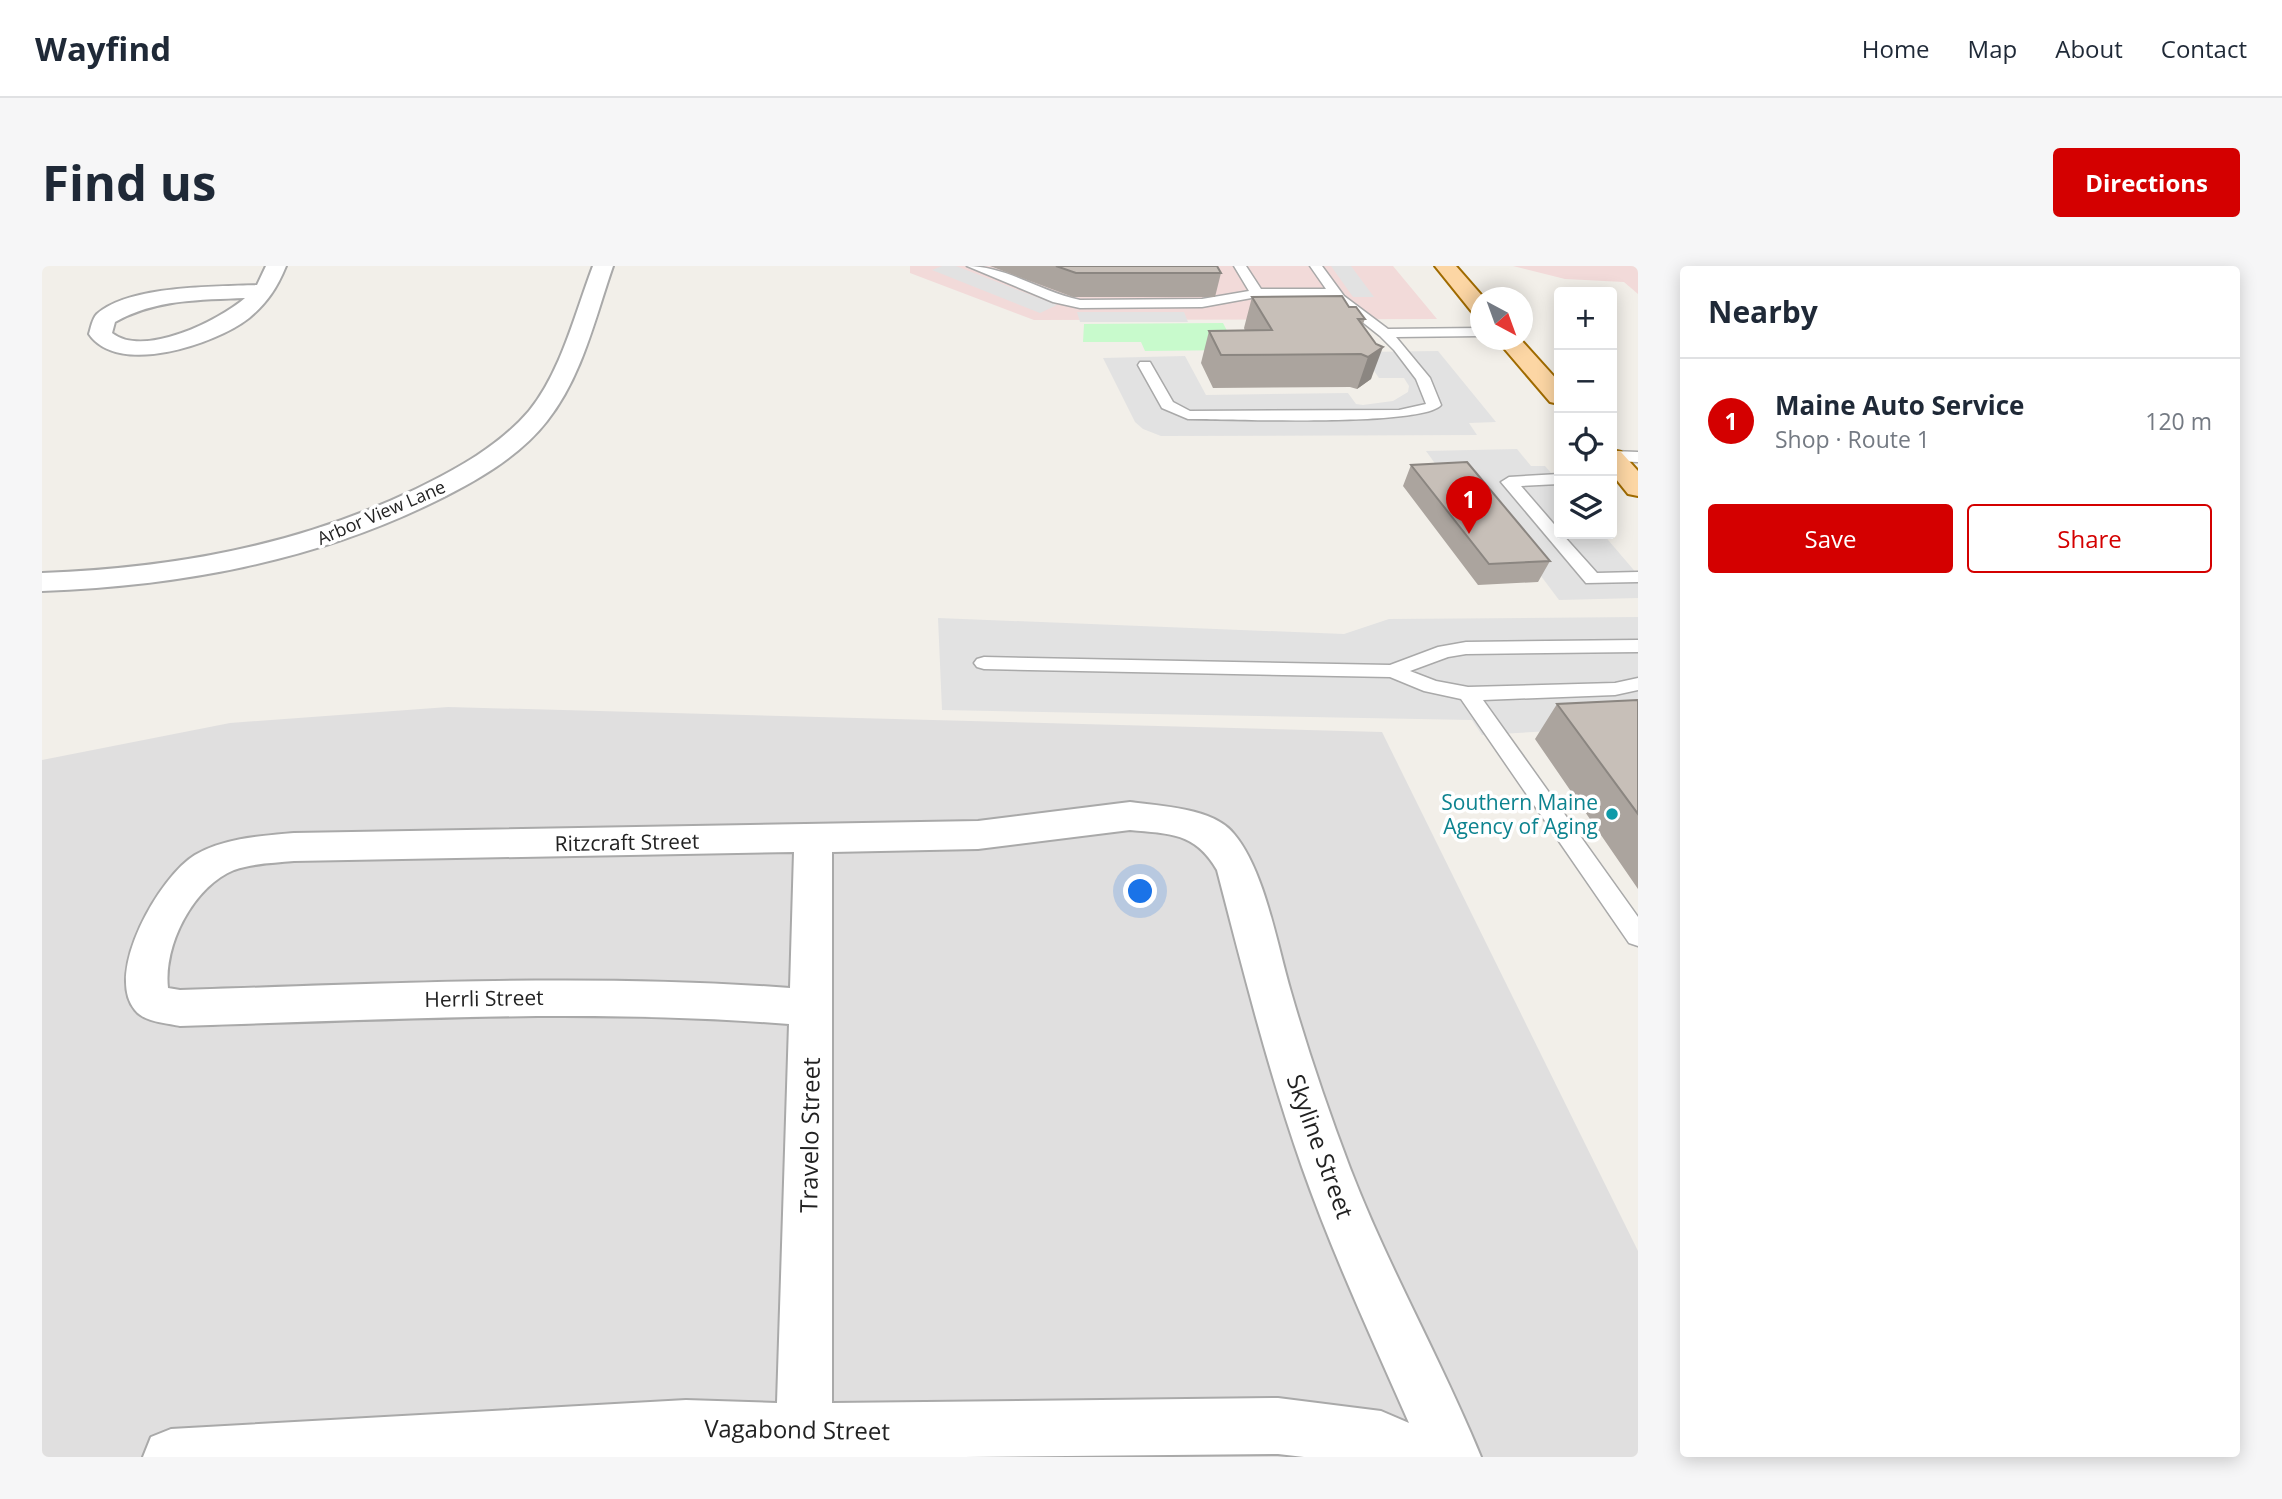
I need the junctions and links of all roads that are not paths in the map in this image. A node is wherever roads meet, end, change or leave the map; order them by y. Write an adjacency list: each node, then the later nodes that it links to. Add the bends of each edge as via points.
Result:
1 (276, 266): 7 (street)
2 (603, 266): 20 (street, Arbor View Lane, via 559,378 539,415 510,444 450,484 327,537 237,561 130,578)
3 (974, 266): 8 (lane, via 1080,304 1202,303)
4 (1240, 266): 8 (lane)
5 (1316, 266): 9 (lane)
6 (1445, 266): 10 (main road)
7 (264, 291): 7 (street, via 228,321 181,342 132,347 109,343 100,334 105,320 137,303 173,296)
8 (1257, 293): 9 (lane)
9 (1336, 293): 12 (lane)
10 (1470, 295)
11 (1470, 332): 12 (lane)
12 (1385, 333): 14 (lane, via 1433,395 1430,408 1399,414 1188,415 1167,405)
13 (1518, 350): 15 (main road)
14 (1145, 365)
15 (1554, 391)
16 (1554, 478): 17 (lane, via 1509,482)
17 (1554, 535)
18 (1558, 539): 19 (lane, via 1592,579)
19 (1638, 578)
20 (42, 582)
21 (1638, 646): 23 (lane, via 1466,648)
22 (985, 663): 23 (lane)
23 (1392, 671): 25 (lane)
24 (1638, 684): 25 (lane, via 1615,689)
25 (1468, 694): 28 (lane)
26 (1207, 832): 27 (street, Ritzcraft Street, via 1177,821 1130,816 978,835); 34 (street, Skyline Street, via 1220,842 1236,869 1278,1022 1326,1167 1369,1274)
27 (813, 838): 29 (street, Ritzcraft Street, via 243,851 205,867 171,904 146,973 149,997); 30 (street, Travelo Street)
28 (1638, 936)
29 (156, 1003): 30 (street, Herrli Street, via 180,1008 567,997)
30 (811, 1008): 31 (street, Travelo Street)
31 (804, 1444): 32 (street, Vagabond Street, via 686,1428); 33 (street, Vagabond Street, via 1278,1426 1381,1439)
32 (171, 1457)
33 (1419, 1457)
34 (1453, 1457)

